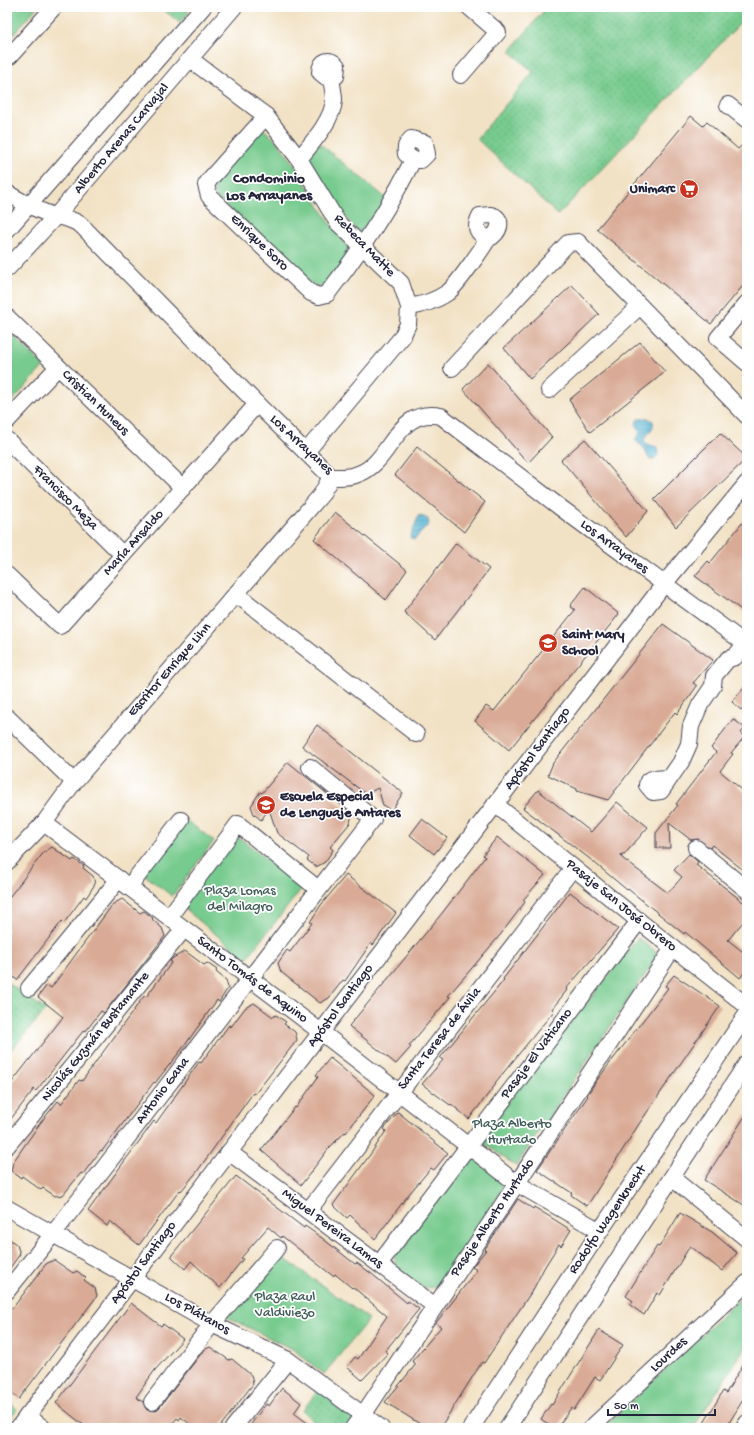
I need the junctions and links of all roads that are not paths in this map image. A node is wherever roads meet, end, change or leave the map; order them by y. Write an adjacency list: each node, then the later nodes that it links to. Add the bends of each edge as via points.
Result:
1 (54, 7): 5 (street, via 10,56)
2 (234, 7): 6 (street, Alberto Arenas Carvajal)
3 (469, 7): 7 (street, via 498,32)
4 (199, 8): 15 (street, Alberto Arenas Carvajal)
5 (7, 54)
6 (190, 59): 10 (street, Rebeca Matte); 16 (street, Alberto Arenas Carvajal)
7 (461, 75)
8 (331, 79): 12 (street, via 334,101 330,115)
9 (728, 105): 11 (street)
10 (266, 116): 12 (street, Rebeca Matte); 19 (street, Enrique Soro, via 210,179 206,185 209,196 311,293 319,296 327,294)
11 (747, 120)
12 (300, 159): 19 (street, Rebeca Matte, via 338,223)
13 (413, 160): 19 (street, Enrique Soro, via 395,196)
14 (7, 193): 15 (street, Los Arrayanes)
15 (28, 206): 16 (street, Los Arrayanes); 17 (street, Alberto Arenas Carvajal)
16 (56, 216): 20 (street, Alberto Arenas Carvajal); 29 (street, Los Arrayanes, via 69,218 82,225)
17 (7, 230)
18 (488, 239): 23 (street, via 448,292 424,305)
19 (361, 246): 23 (street, Rebeca Matte, via 401,283)
20 (7, 269)
21 (747, 303): 25 (street, via 718,338)
22 (640, 306): 27 (street, via 578,242 568,243); 28 (street); 30 (street)
23 (409, 307): 33 (street, Rebeca Matte, via 408,324 402,337)
24 (7, 317): 26 (street, Cristian Huneus)
25 (747, 363)
26 (58, 367): 31 (street); 36 (street, Cristian Huneus)
27 (452, 368)
28 (549, 390)
29 (258, 404): 33 (street, Los Arrayanes); 36 (street, María Ansaldo)
30 (747, 416)
31 (7, 421)
32 (7, 440): 37 (street, Francisco Meza)
33 (306, 452): 34 (street, Los Arrayanes)
34 (331, 476): 39 (street, Los Arrayanes, via 346,477 359,474 371,467 405,424 431,414 441,416); 40 (street, Escritor Enrique Lihn, via 321,495)
35 (747, 483): 39 (street, Apóstol Santiago)
36 (183, 488): 37 (street, María Ansaldo)
37 (123, 555): 38 (street, María Ansaldo, via 60,626)
38 (7, 575)
39 (664, 584): 41 (street, Los Arrayanes); 47 (street, Apóstol Santiago)
40 (236, 594): 43 (street); 46 (street, Escritor Enrique Lihn)
41 (746, 645): 45 (street, via 735,657 728,659 714,676 713,686 700,705 692,726 689,744)
42 (7, 717): 46 (street)
43 (416, 734)
44 (310, 767): 54 (street, Antonio Gana, via 373,819)
45 (670, 778)
46 (74, 782): 49 (street, Escritor Enrique Lihn)
47 (495, 804): 52 (street, Pasaje San José Obrero); 64 (street, Apóstol Santiago)
48 (181, 820): 53 (street)
49 (44, 823): 51 (street, Escritor Enrique Lihn); 53 (street, Santo Tomás de Aquino)
50 (696, 848): 55 (street)
51 (7, 862)
52 (573, 868): 57 (street, Pasaje San José Obrero); 66 (street, Santa Teresa de Ávila)
53 (124, 883): 56 (street, Santo Tomás de Aquino); 61 (street)
54 (318, 890): 56 (street, via 238,824); 60 (street, Antonio Gana)
55 (747, 890)
56 (169, 917): 58 (street, Santo Tomás de Aquino)
57 (639, 921): 59 (street, Pasaje San José Obrero); 68 (street, Pasaje El Vaticano)
58 (184, 929): 60 (street, Santo Tomás de Aquino); 67 (street, Nicolás Guzmán Bustamante)
59 (673, 948): 62 (street, Pasaje San José Obrero); 71 (street, Pasaje Alberto Hurtado)
60 (249, 978): 64 (street, Santo Tomás de Aquino); 75 (street, Antonio Gana)
61 (29, 988)
62 (747, 1006)
63 (747, 1014): 74 (street, Rodolfo Wagenknecht)
64 (321, 1032): 66 (street, Santo Tomás de Aquino); 69 (street, Apóstol Santiago)
65 (747, 1064): 70 (street)
66 (399, 1093): 68 (street, Santo Tomás de Aquino); 73 (street, Santa Teresa de Ávila)
67 (7, 1146)
68 (468, 1146): 71 (street, Santo Tomás de Aquino); 78 (street, Pasaje El Vaticano)
69 (229, 1152): 73 (street, Miguel Pereira Lamas); 79 (street, Apóstol Santiago)
70 (672, 1178): 76 (street); 94 (street)
71 (516, 1183): 74 (street, Santo Tomás de Aquino); 82 (street, Pasaje Alberto Hurtado)
72 (7, 1208): 75 (street, Los Plátanos)
73 (308, 1211): 78 (street, Miguel Pereira Lamas)
74 (600, 1231): 93 (street, Rodolfo Wagenknecht)
75 (53, 1234): 79 (street, Los Plátanos); 81 (street, Antonio Gana)
76 (747, 1239)
77 (277, 1248): 83 (street)
78 (379, 1264): 82 (street, Miguel Pereira Lamas)
79 (133, 1278): 83 (street, Los Plátanos); 87 (street, Apóstol Santiago)
80 (747, 1282): 95 (street, Lourdes)
81 (7, 1291)
82 (435, 1306): 86 (street, Pasaje Alberto Hurtado)
83 (212, 1324): 84 (street, Los Plátanos); 85 (street)
84 (288, 1360): 86 (street, Los Plátanos); 90 (street)
85 (152, 1402)
86 (363, 1415): 91 (street, Pasaje Alberto Hurtado); 92 (street, Los Plátanos)
87 (23, 1422): 89 (street)
88 (747, 1423): 96 (street)
89 (43, 1428)
90 (233, 1428)
91 (353, 1428)
92 (381, 1428)
93 (470, 1428)
94 (507, 1428)
95 (591, 1428)
96 (744, 1428)

